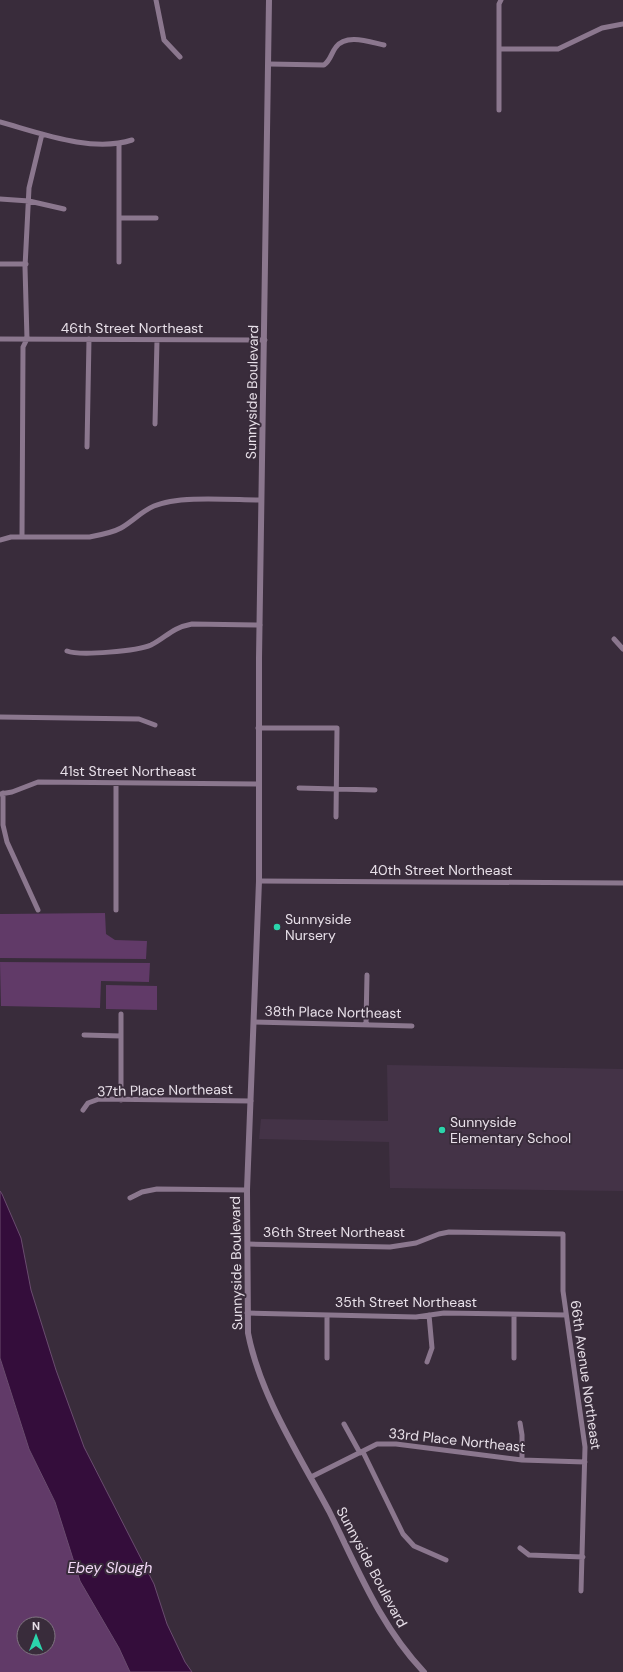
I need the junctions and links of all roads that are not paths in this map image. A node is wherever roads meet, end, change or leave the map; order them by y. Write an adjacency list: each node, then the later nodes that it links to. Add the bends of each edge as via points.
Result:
1 (156, 0): 7 (street, via 164,40)
2 (270, 0): 8 (street, Sunnyside Boulevard)
3 (501, 0): 6 (street)
4 (623, 24): 6 (street, via 602,28 558,49)
5 (384, 45): 8 (street, via 348,39 337,45 329,62 324,65)
6 (500, 49): 9 (street)
7 (180, 57)
8 (268, 64): 26 (street, Sunnyside Boulevard)
9 (500, 110)
10 (0, 122): 11 (street)
11 (42, 134): 13 (street, via 70,142); 15 (street, via 29,188)
12 (132, 140): 13 (street)
13 (119, 144): 17 (street)
14 (0, 199): 15 (street)
15 (29, 201): 16 (street); 21 (street)
16 (64, 210)
17 (119, 218): 18 (street); 19 (street)
18 (156, 218)
19 (119, 262)
20 (0, 264): 21 (street)
21 (26, 264): 23 (street)
22 (0, 339): 23 (street, 46th Street Northeast)
23 (27, 339): 24 (street, 46th Street Northeast); 30 (street, via 23,347)
24 (89, 339): 25 (street, 46th Street Northeast); 28 (street)
25 (157, 340): 26 (street, 46th Street Northeast); 27 (street)
26 (265, 340): 29 (street, Sunnyside Boulevard)
27 (155, 424)
28 (87, 447)
29 (261, 500): 30 (street, via 177,500 155,506 140,513 120,528 100,535); 32 (street, Sunnyside Boulevard)
30 (22, 537): 31 (street)
31 (0, 540)
32 (260, 625): 35 (street, via 192,624 171,631 149,646 95,653); 38 (street, Sunnyside Boulevard)
33 (614, 639): 34 (street)
34 (623, 650)
35 (67, 651)
36 (0, 718): 37 (street, via 139,719)
37 (155, 726)
38 (258, 728): 40 (street, Sunnyside Boulevard); 42 (street, via 337,728)
39 (116, 783): 40 (street, 41st Street Northeast); 44 (street, 41st Street Northeast, via 38,782); 49 (street)
40 (258, 784): 46 (street, Sunnyside Boulevard)
41 (299, 788): 42 (street)
42 (336, 789): 43 (street); 45 (street)
43 (375, 790)
44 (2, 794): 48 (street, via 3,825 7,842)
45 (336, 817)
46 (259, 881): 47 (street, 40th Street Northeast); 52 (street, Sunnyside Boulevard)
47 (623, 883)
48 (38, 910)
49 (116, 910)
50 (367, 975): 53 (street)
51 (121, 1014): 56 (street)
52 (254, 1022): 53 (street, 38th Place Northeast); 58 (street, Sunnyside Boulevard)
53 (366, 1024): 54 (street, 38th Place Northeast)
54 (412, 1026)
55 (84, 1035): 56 (street)
56 (121, 1036): 57 (street)
57 (121, 1100): 58 (street, 37th Place Northeast); 59 (street, 37th Place Northeast, via 99,1100 88,1103)
58 (251, 1101): 60 (street, Sunnyside Boulevard)
59 (83, 1110)
60 (247, 1190): 61 (street, via 157,1189); 63 (street, Sunnyside Boulevard)
61 (130, 1198)
62 (563, 1234): 63 (street, 36th Street Northeast, via 454,1232 439,1234 410,1245 390,1247); 68 (street, 66th Avenue Northeast, via 563,1292)
63 (248, 1244): 64 (street, Sunnyside Boulevard)
64 (247, 1313): 65 (street, 35th Street Northeast); 77 (street, Sunnyside Boulevard, via 252,1352 265,1386)
65 (327, 1314): 67 (street, 35th Street Northeast); 69 (street)
66 (514, 1314): 67 (street, 35th Street Northeast); 68 (street, 35th Street Northeast); 70 (street)
67 (429, 1315): 71 (street, via 432,1348)
68 (566, 1315): 76 (street, 66th Avenue Northeast, via 584,1434)
69 (326, 1358)
70 (514, 1358)
71 (427, 1362)
72 (344, 1424): 74 (street)
73 (520, 1424): 75 (street)
74 (361, 1452): 75 (street, 33rd Place Northeast, via 377,1444 396,1444); 77 (street, 33rd Place Northeast); 80 (street, via 403,1534 414,1546)
75 (522, 1460): 76 (street, 33rd Place Northeast)
76 (585, 1462): 79 (street, 66th Avenue Northeast)
77 (311, 1477): 82 (street, Sunnyside Boulevard, via 376,1606 393,1635)
78 (520, 1548): 79 (street, via 529,1555)
79 (583, 1557): 81 (street, 66th Avenue Northeast)
80 (446, 1560)
81 (581, 1591)
82 (424, 1672)

